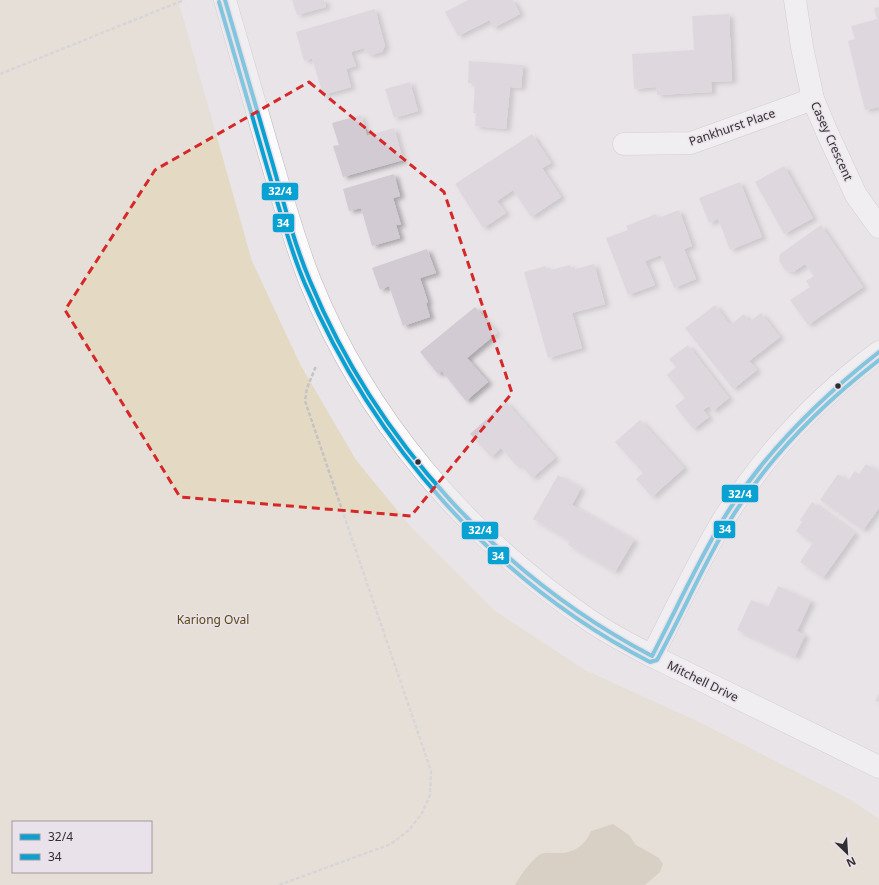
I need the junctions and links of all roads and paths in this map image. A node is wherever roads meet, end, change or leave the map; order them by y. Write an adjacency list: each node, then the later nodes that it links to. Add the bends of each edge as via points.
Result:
1 (184, 0): 4 (path)
2 (225, 0): 10 (street, Mitchell Drive, via 289,220 310,282 335,336 380,410 436,483 495,546 584,617)
3 (795, 0): 5 (street, Casey Crescent)
4 (0, 74)
5 (813, 99): 6 (street, Pankhurst Place, via 691,143); 7 (street, Casey Crescent, via 856,195)
6 (624, 144)
7 (879, 227)
8 (879, 352): 10 (street, via 835,387 799,422 758,470 725,517)
9 (316, 366): 12 (path, via 305,401 431,771 430,795 422,813 409,830 391,844)
10 (652, 656): 11 (street, Mitchell Drive)
11 (879, 767)
12 (278, 885)

